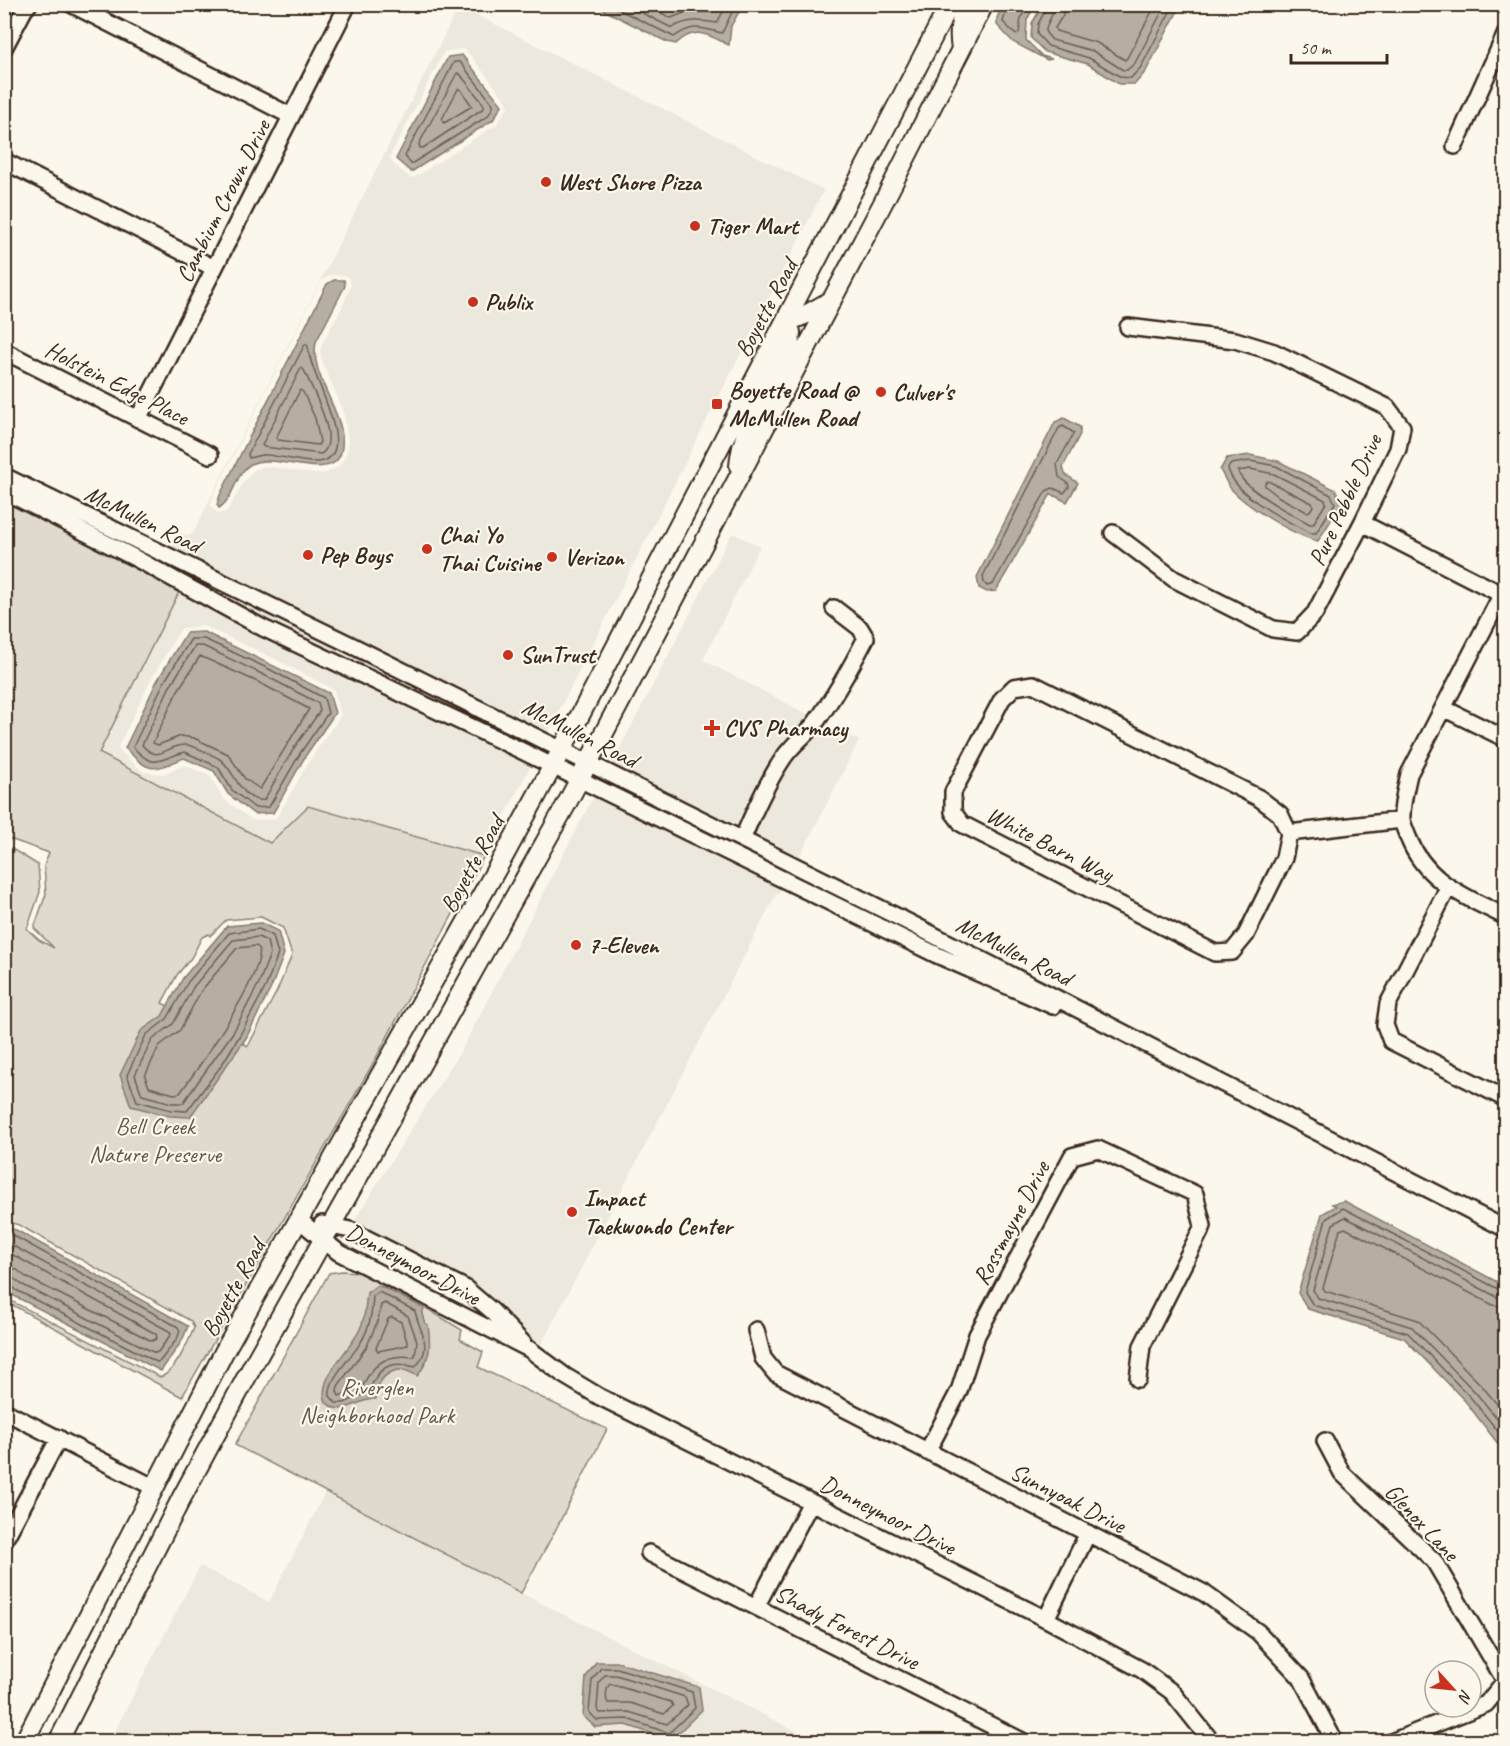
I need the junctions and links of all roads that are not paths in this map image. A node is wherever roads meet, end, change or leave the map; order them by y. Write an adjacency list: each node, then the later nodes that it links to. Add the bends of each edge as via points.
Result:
1 (29, 4): 8 (street)
2 (71, 4): 10 (street)
3 (348, 4): 10 (street, Cambium Crown Drive)
4 (950, 4): 15 (main road, Boyette Road)
5 (968, 4): 9 (main road, via 960,23)
6 (984, 4): 9 (main road)
7 (1506, 33): 11 (street)
8 (4, 48)
9 (961, 49): 14 (main road)
10 (291, 116): 13 (street, Cambium Crown Drive)
11 (1455, 146)
12 (4, 161): 13 (street)
13 (214, 268): 18 (street, Cambium Crown Drive)
14 (832, 300): 15 (main road); 21 (main road)
15 (785, 323): 21 (main road, via 791,332 790,346 747,429); 29 (main road, Boyette Road)
16 (1128, 327): 23 (street, Pure Pebble Drive, via 1235,340 1274,352 1387,407 1402,427 1398,449)
17 (4, 351): 18 (street, Holstein Edge Place)
18 (138, 419): 19 (street, Holstein Edge Place)
19 (210, 455)
20 (4, 476): 29 (street, McMullen Road)
21 (737, 480): 30 (main road)
22 (4, 491): 31 (street, McMullen Road, via 263,628)
23 (1362, 523): 24 (street, Pure Pebble Drive, via 1315,613 1297,632 1273,629 1174,579); 25 (street)
24 (1113, 533)
25 (1504, 590): 27 (street)
26 (834, 608): 35 (street, via 860,628 866,638 814,724 783,758)
27 (1443, 708): 28 (street); 33 (street, via 1409,774)
28 (1506, 739)
29 (562, 749): 30 (street, McMullen Road); 31 (main road, Boyette Road)
30 (588, 763): 32 (main road); 35 (street, McMullen Road)
31 (553, 766): 32 (street, McMullen Road); 40 (main road, Boyette Road)
32 (580, 779): 38 (street, McMullen Road, via 937,955); 42 (main road)
33 (1402, 820): 34 (street); 36 (street, via 1424,867)
34 (1289, 833): 34 (street, White Barn Way, via 1284,858 1246,935 1232,952 1215,953 962,824 953,812 953,792 1002,699 1014,687 1033,684 1259,798 1280,814)
35 (742, 840): 38 (street, McMullen Road)
36 (1448, 888): 37 (street); 39 (street, via 1388,1004 1385,1025 1391,1041)
37 (1506, 917)
38 (1005, 978): 41 (street, McMullen Road)
39 (1506, 1099)
40 (298, 1219): 42 (street, Donneymoor Drive); 50 (main road, Boyette Road)
41 (1506, 1229)
42 (326, 1232): 44 (street, Donneymoor Drive, via 338,1252); 44 (street, Donneymoor Drive, via 350,1230 465,1288); 58 (main road, via 182,1497)
43 (756, 1330): 49 (street, Sunnyoak Drive, via 763,1358 775,1372)
44 (529, 1349): 51 (street, Donneymoor Drive, via 600,1397)
45 (1138, 1379): 49 (street, Rossmayne Drive, via 1142,1346 1203,1226 1195,1194 1098,1149 1072,1156 977,1335 959,1391)
46 (4, 1411): 47 (street)
47 (59, 1438): 50 (street); 53 (street)
48 (1325, 1441): 62 (street, Glenox Lane, via 1342,1473 1434,1561 1505,1681 1486,1704)
49 (927, 1452): 52 (street, Sunnyoak Drive)
50 (153, 1487): 57 (main road, Boyette Road)
51 (811, 1502): 55 (street); 56 (street, Donneymoor Drive)
52 (1088, 1533): 56 (street); 61 (street, Sunnyoak Drive, via 1204,1593 1257,1632 1301,1678)
53 (4, 1541)
54 (650, 1553): 55 (street, Shady Forest Drive)
55 (756, 1607): 59 (street, Shady Forest Drive)
56 (1046, 1619): 60 (street, Donneymoor Drive, via 1142,1670 1172,1692)
57 (24, 1742)
58 (58, 1742)
59 (1024, 1742)
60 (1212, 1742)
61 (1335, 1742)
62 (1391, 1742)

